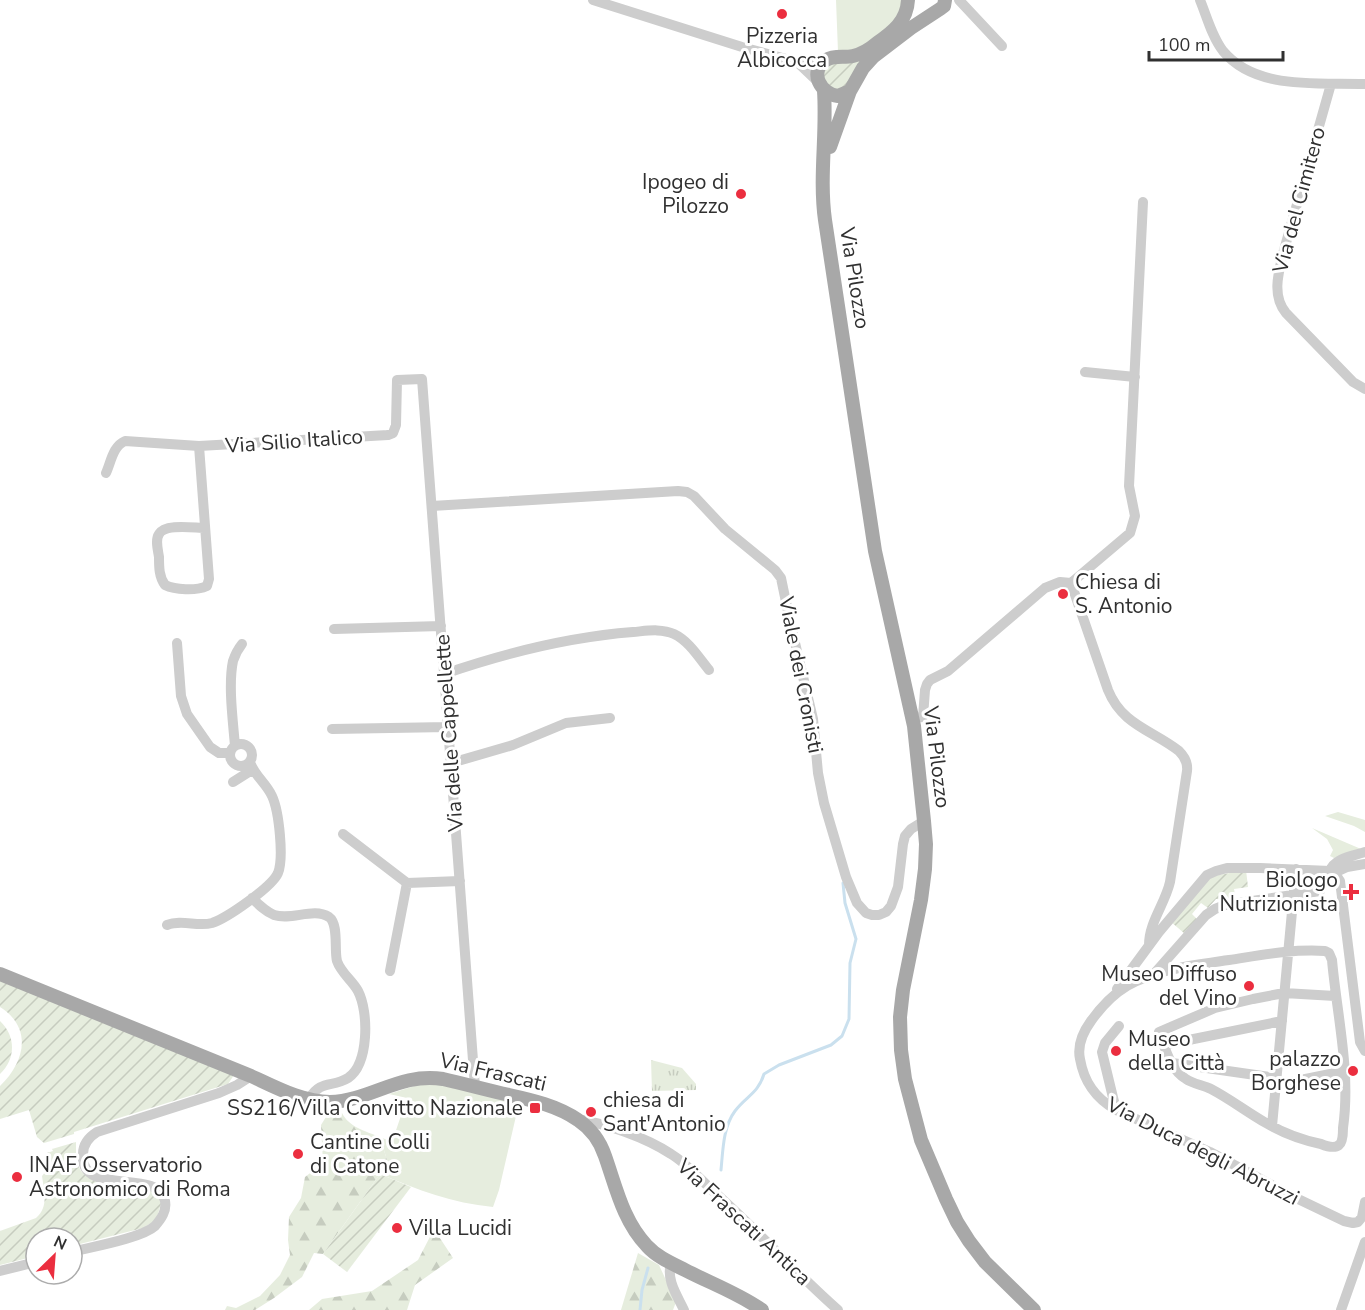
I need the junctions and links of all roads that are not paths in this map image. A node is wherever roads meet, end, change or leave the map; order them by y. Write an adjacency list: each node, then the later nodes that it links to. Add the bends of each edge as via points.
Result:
1 (593, 0): 7 (street)
2 (908, 0): 8 (main road, via 898,27 867,51)
3 (959, 0): 6 (street)
4 (1200, 0): 9 (street, via 1219,44 1239,65 1274,78)
5 (947, 2): 12 (main road, Via Pilozzo, via 871,60)
6 (1002, 46)
7 (797, 62): 8 (street); 11 (street)
8 (824, 62): 11 (main road, Via Pilozzo, via 817,78)
9 (1331, 84): 10 (street); 18 (street, Via del Cimitero, via 1284,250 1277,294 1286,313 1353,382)
10 (1365, 84)
11 (821, 87): 12 (main road, via 831,95); 13 (main road, Via Pilozzo, via 825,132)
12 (850, 92): 13 (main road, Via Pilozzo)
13 (822, 175): 31 (main road, Via Pilozzo, via 825,220 873,537)
14 (1143, 202): 16 (street)
15 (1085, 372): 16 (street)
16 (1135, 377): 23 (street, via 1129,486 1135,516 1130,533)
17 (422, 379): 19 (street, Via Silio Italico, via 397,380 396,425 388,435); 21 (street, Via delle Cappellette)
18 (1365, 389)
19 (199, 446): 20 (street, via 125,441 116,448); 22 (street, Via Silio Italico)
20 (106, 473)
21 (432, 506): 24 (street, Via delle Cappellette); 38 (street, Viale dei Cronisti, via 678,491 694,496 725,529 775,570 783,582 813,719 824,803 846,877 857,903 866,913 879,915 891,906 898,887 905,836)
22 (205, 528): 22 (street, Via Silio Italico, via 170,527 159,534 160,577 167,587 207,586)
23 (1071, 583): 31 (street, via 1060,582 1042,591 948,672 930,680 925,690 923,717); 50 (street, via 1116,706 1127,718 1179,751 1187,763 1170,882 1151,928)
24 (441, 626): 25 (street); 29 (street, Via delle Cappellette)
25 (334, 629)
26 (177, 643): 34 (street, via 182,696 188,714 210,747 219,753)
27 (242, 644): 34 (street, via 232,668)
28 (709, 670): 29 (street, via 679,637 652,631 569,640 483,660)
29 (444, 674): 32 (street, Via delle Cappellette)
30 (610, 718): 35 (street, via 566,723 513,745)
31 (913, 718): 38 (main road, Via Pilozzo)
32 (448, 727): 33 (street); 35 (street, Via delle Cappellette)
33 (332, 729)
34 (233, 749): 36 (street, via 231,760 236,765); 36 (street, via 242,744 250,749)
35 (451, 763): 44 (street, Via delle Cappellette)
36 (251, 766): 37 (street); 48 (street, via 276,806 280,857 275,879)
37 (233, 782)
38 (924, 821): 80 (main road, Via Pilozzo, via 925,869 900,1017 902,1061 910,1101 927,1154 957,1222 985,1262)
39 (343, 834): 45 (street)
40 (1365, 852): 43 (street, via 1336,861)
41 (1365, 864): 43 (street)
42 (1296, 869): 43 (street); 47 (street); 50 (street, via 1227,868 1207,875)
43 (1332, 872): 61 (street, via 1340,881 1360,1042)
44 (460, 881): 45 (street); 66 (street, Via delle Cappellette)
45 (407, 884): 52 (street)
46 (1320, 891): 47 (street)
47 (1293, 895): 51 (street); 54 (street, via 1215,909)
48 (252, 898): 49 (street, via 212,923); 67 (street, via 278,916 317,914 330,918 334,923 338,963 361,1000 365,1042 357,1067 343,1080 318,1088)
49 (167, 925)
50 (1149, 945): 56 (street)
51 (1288, 951): 54 (street, Via Duca degli Abruzzi); 55 (street); 57 (street, Via Duca degli Abruzzi, via 1329,954)
52 (390, 971)
53 (0, 974): 64 (main road, Via Frascati)
54 (1152, 976): 56 (street, Via Duca degli Abruzzi)
55 (1284, 993): 57 (street); 58 (street); 60 (street, via 1215,1008 1159,1032)
56 (1113, 995): 68 (street, Via Duca degli Abruzzi, via 1087,1025 1079,1053 1091,1089)
57 (1335, 996): 63 (street)
58 (1281, 1022): 60 (street); 65 (street)
59 (1119, 1026): 68 (street, via 1102,1052)
60 (1164, 1045): 62 (street)
61 (1365, 1051)
62 (1172, 1063): 65 (street); 70 (street, via 1186,1079 1216,1091)
63 (1345, 1071): 65 (street); 70 (street, via 1345,1111 1338,1146 1313,1142)
64 (251, 1076): 67 (main road, Via Frascati); 73 (street, via 219,1093 97,1132 89,1138 82,1158 91,1173 153,1187 164,1196 166,1208 146,1232)
65 (1276, 1081): 70 (street)
66 (475, 1087): 67 (main road, Via Frascati, via 440,1078 416,1078 344,1100); 69 (main road, Via Frascati, via 539,1103)
67 (309, 1099)
68 (1116, 1110): 71 (street, Via Duca degli Abruzzi, via 1217,1155 1344,1221 1358,1222)
69 (577, 1119): 74 (main road, Via Frascati, via 599,1143 634,1231 648,1248); 79 (street, Via Frascati Antica, via 632,1135 673,1155)
70 (1272, 1126)
71 (1365, 1202)
72 (1364, 1248): 81 (street)
73 (84, 1249)
74 (671, 1263): 77 (street, via 670,1282); 78 (main road, Via Frascati)
75 (24, 1265): 76 (street)
76 (0, 1271)
77 (683, 1309)
78 (762, 1310)
79 (838, 1310)
80 (1034, 1310)
81 (1341, 1310)

